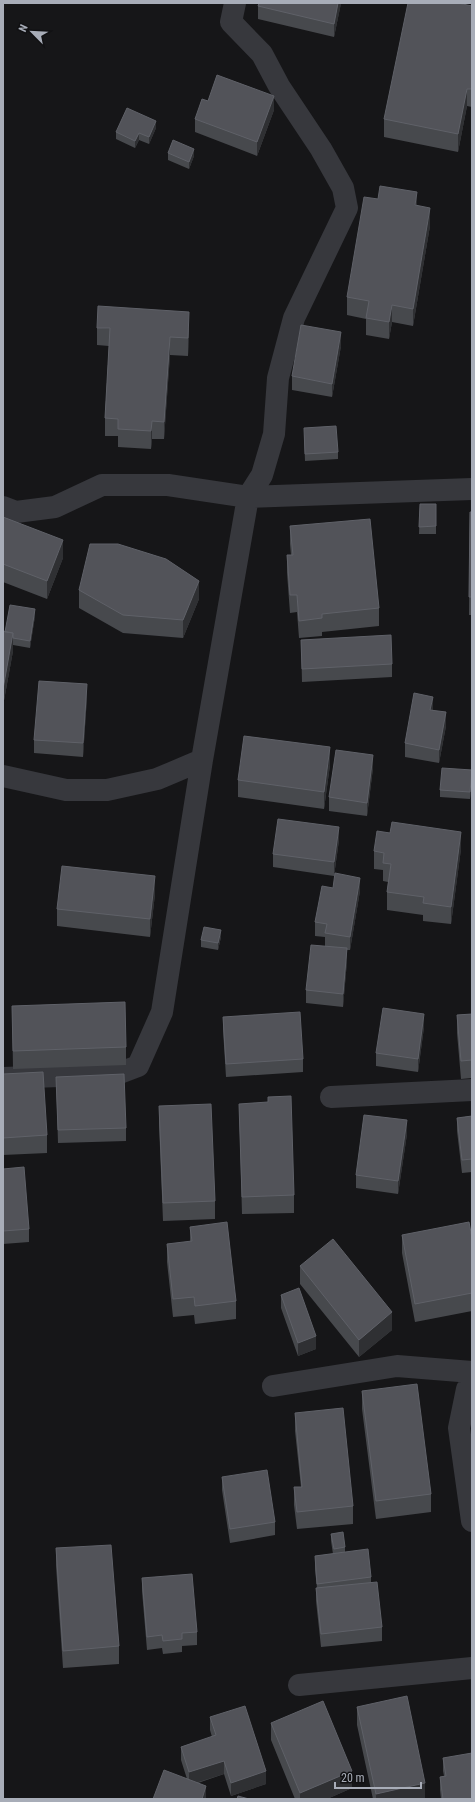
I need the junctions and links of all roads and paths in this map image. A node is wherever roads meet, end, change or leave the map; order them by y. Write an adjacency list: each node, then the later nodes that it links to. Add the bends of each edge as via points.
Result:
1 (235, 3): 3 (street, via 231,22 262,54 279,86 321,149 343,188 347,208 294,318 278,378 274,434 262,475)
2 (472, 489): 3 (street)
3 (248, 497): 4 (street, via 168,485 102,485 56,507 16,512); 5 (street)
4 (3, 507)
5 (202, 760): 6 (street, via 157,779 107,790 66,790); 7 (street, via 162,1012 138,1066 117,1074)
6 (3, 776)
7 (3, 1078)
8 (472, 1090): 9 (street)
9 (331, 1097)
10 (472, 1372): 12 (street, via 397,1366)
11 (472, 1384): 13 (street, via 467,1389 459,1428)
12 (273, 1386)
13 (472, 1522)
14 (472, 1668): 15 (street)
15 (299, 1685)

